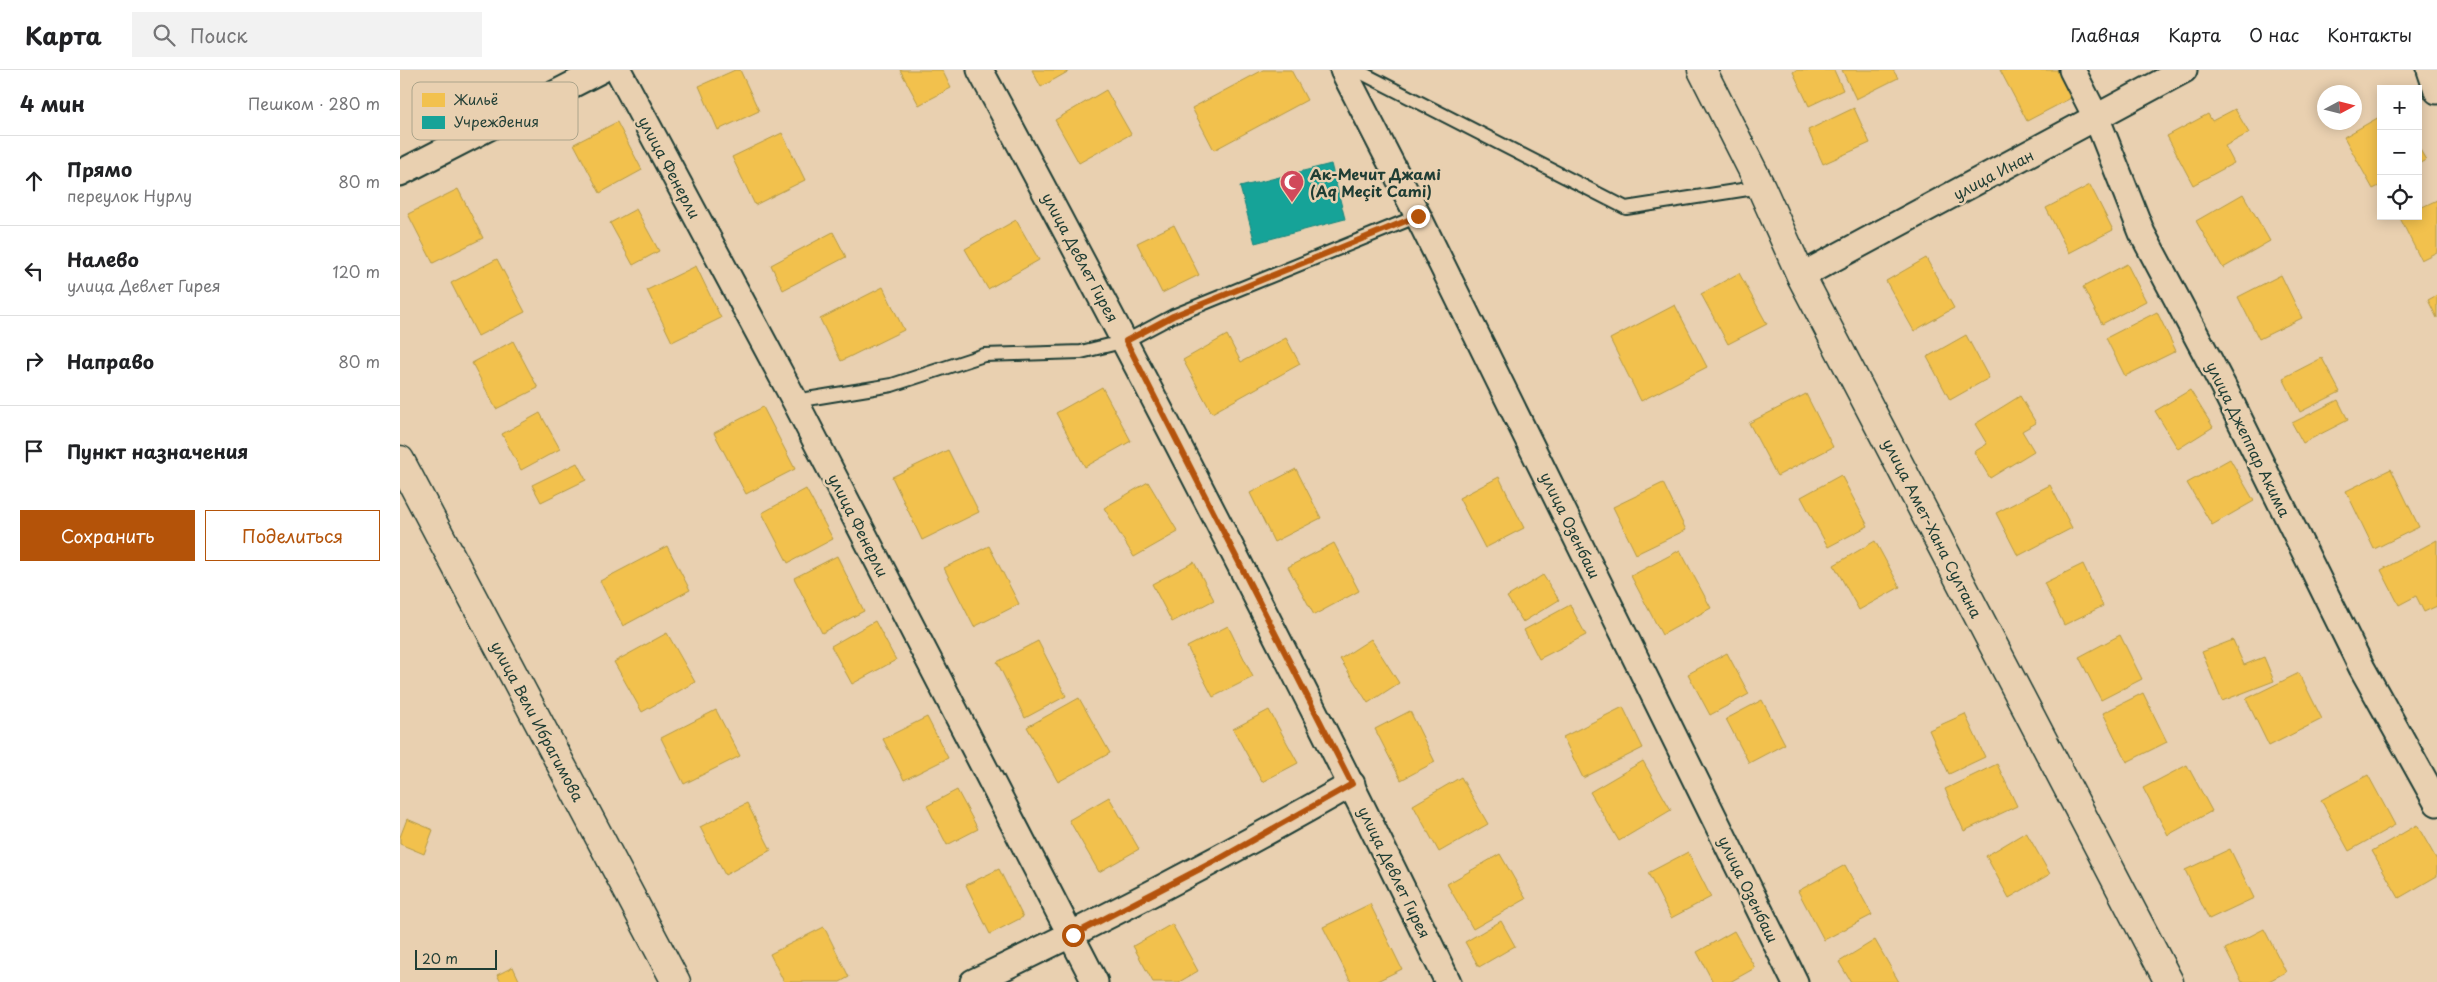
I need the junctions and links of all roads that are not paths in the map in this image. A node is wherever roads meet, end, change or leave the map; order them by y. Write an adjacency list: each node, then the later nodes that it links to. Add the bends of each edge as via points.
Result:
1 (600, 70): 10 (street)
2 (618, 70): 19 (street, улица Фенерли)
3 (980, 70): 18 (street, улица Девлет Гирея)
4 (1343, 70): 16 (street, улица Озенбаш)
5 (1356, 70): 15 (lane, via 1626,208)
6 (1702, 70): 15 (street, улица Амет-Хана Султана)
7 (2072, 70): 12 (street, улица Джеппар Акима)
8 (2184, 70): 12 (street, улица Инан)
9 (2430, 70): 11 (street)
10 (577, 82)
11 (2437, 91)
12 (2097, 119): 17 (street, улица Инан); 22 (street, улица Джеппар Акима, via 2142,233 2223,386 2362,668)
13 (464, 140): 14 (street)
14 (400, 173)
15 (1761, 187): 17 (street, улица Амет-Хана Султана)
16 (1418, 216): 18 (lane, via 1173,316); 28 (street, улица Озенбаш)
17 (1802, 276): 29 (street, улица Амет-Хана Султана)
18 (1126, 341): 19 (lane, via 1081,352 984,355 892,385); 21 (street, улица Девлет Гирея)
19 (795, 401): 23 (street, улица Фенерли)
20 (400, 460): 24 (street, улица Вели Ибрагимова)
21 (1352, 784): 23 (street, via 1219,859); 27 (street, улица Девлет Гирея)
22 (2437, 803)
23 (1073, 935): 25 (street); 26 (street, улица Фенерли)
24 (676, 982)
25 (973, 982)
26 (1095, 982)
27 (1448, 982)
28 (1795, 982)
29 (2169, 982)

